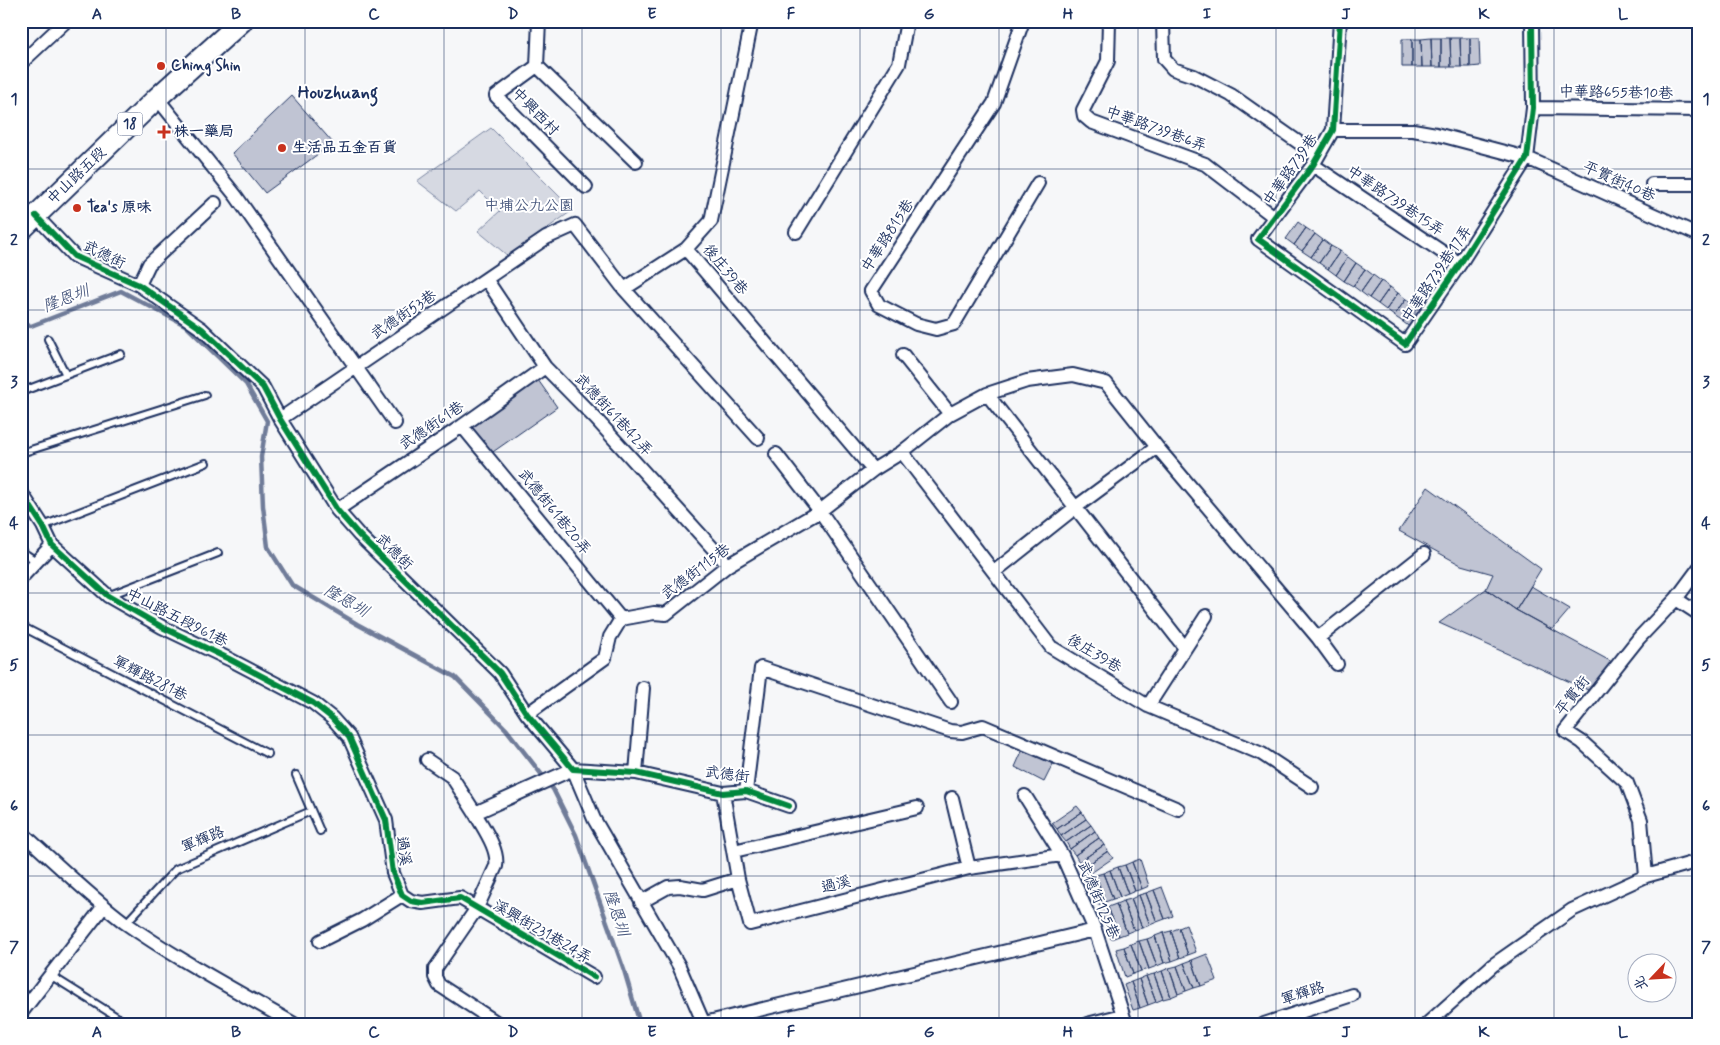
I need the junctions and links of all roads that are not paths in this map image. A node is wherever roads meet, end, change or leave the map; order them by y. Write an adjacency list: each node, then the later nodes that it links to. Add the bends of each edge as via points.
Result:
1 (66, 21): 11 (street)
2 (242, 21): 13 (main road, 中山路五段 / 18)
3 (539, 21): 12 (street)
4 (752, 21): 31 (street, 後庄39巷, via 711,221)
5 (907, 21): 28 (street, via 899,64)
6 (1023, 21): 20 (street, 中華路815巷, via 994,103 871,292 879,305 916,324 936,328 954,324)
7 (1109, 21): 26 (street, 中華路739巷6弄, via 1108,61 1083,110 1084,116 1091,122 1205,164)
8 (1163, 21): 18 (street, 中華路739巷15弄, via 1164,59 1173,69 1231,95)
9 (1340, 21): 16 (street, 中華路739巷)
10 (1532, 21): 14 (street, 中華路739巷17弄)
11 (21, 63)
12 (537, 66): 19 (street); 23 (street, 中興西村, via 496,96)
13 (157, 98): 25 (main road, 中山路五段 / 18); 39 (street, via 236,196)
14 (1533, 108): 15 (street, 中華路655巷10巷); 17 (street, 中華路739巷17弄)
15 (1699, 110)
16 (1333, 130): 17 (street, 平實街40巷, via 1413,130); 18 (street, 中華路739巷)
17 (1527, 158): 29 (street, 平實街40巷); 32 (street, 中華路739巷17弄)
18 (1315, 161): 26 (street, 中華路739巷); 32 (street, 中華路739巷15弄)
19 (636, 162)
20 (1038, 183)
21 (1652, 184): 22 (street)
22 (1699, 184)
23 (586, 187)
24 (215, 203): 34 (street, via 150,264)
25 (36, 216): 27 (main road, 中山路五段 / 18); 34 (street, 武德街, via 74,256)
26 (1273, 216): 30 (street, 中華路739巷)
27 (21, 230)
28 (796, 232)
29 (1699, 235)
30 (1258, 239): 32 (street, 中華路739巷17弄, via 1405,344)
31 (686, 249): 35 (street); 55 (street, 後庄39巷)
32 (1460, 264)
33 (486, 279): 35 (street, 武德街53巷, via 546,238 575,225); 39 (street, 武德街53巷); 40 (street, 武德街61巷42弄)
34 (139, 285): 46 (street, 武德街, via 202,329 263,387)
35 (624, 289): 49 (street)
36 (48, 339): 41 (lane)
37 (121, 354): 41 (lane)
38 (903, 354): 45 (street)
39 (356, 367): 46 (street, 武德街53巷); 47 (street)
40 (545, 367): 48 (street, 武德街61巷); 66 (street, 武德街61巷42弄)
41 (66, 375): 42 (lane)
42 (21, 392)
43 (987, 394): 45 (street); 50 (street, via 1027,380 1073,375 1106,383); 57 (street)
44 (205, 395): 52 (lane)
45 (950, 414): 51 (street)
46 (280, 419): 58 (street, 武德街)
47 (395, 423)
48 (462, 426): 58 (street, 武德街61巷); 74 (street, 武德街61巷20弄)
49 (758, 438)
50 (1157, 447): 57 (street); 76 (street)
51 (902, 452): 55 (street); 68 (street, 後庄39巷)
52 (21, 453)
53 (776, 454): 59 (street)
54 (206, 463): 60 (lane)
55 (873, 470): 59 (street, 武德街115巷)
56 (21, 492): 60 (street, 中山路五段961巷)
57 (1076, 507): 68 (street); 77 (street)
58 (337, 510): 82 (street, 武德街, via 500,673)
59 (820, 511): 66 (street, 武德街115巷); 80 (street)
60 (43, 526): 61 (street, 中山路五段961巷)
61 (52, 545): 65 (street); 70 (street, 中山路五段961巷)
62 (21, 551): 65 (lane)
63 (218, 553): 70 (lane)
64 (1424, 554): 76 (street)
65 (36, 560): 69 (street)
66 (728, 565): 74 (street, 武德街115巷, via 666,614)
67 (1699, 568): 71 (street, 平實街)
68 (994, 572): 81 (street, 後庄39巷, via 1051,647)
69 (21, 578)
70 (108, 596): 83 (street, 中山路五段961巷, via 313,703)
71 (1676, 599): 72 (street); 105 (street, 平實街, via 1639,638 1565,731 1627,783 1641,820)
72 (1699, 614)
73 (1206, 616): 77 (street)
74 (621, 618): 82 (street, via 610,637 605,658)
75 (21, 626): 84 (lane, 軍輝路281巷)
76 (1318, 638): 78 (street)
77 (1185, 648): 81 (street)
78 (1337, 664)
79 (643, 688): 87 (street)
80 (952, 702)
81 (1148, 706): 89 (street, 後庄39巷, via 1262,754)
82 (527, 714): 86 (street, 武德街)
83 (349, 737): 107 (street, 過溪, via 386,820 393,873)
84 (268, 754)
85 (427, 760): 98 (street, 溪興街231巷24弄, via 452,777)
86 (573, 769): 87 (street, 武德街); 98 (street); 108 (street, via 594,819)
87 (636, 773): 91 (street, 武德街)
88 (296, 775): 97 (lane)
89 (1312, 787)
90 (746, 791): 91 (street, 武德街); 94 (street, 武德街); 96 (street, via 761,668 950,731 962,732 983,726)
91 (723, 793): 101 (street, 過溪)
92 (1024, 796): 102 (street, 武德街125巷)
93 (952, 798): 104 (street)
94 (789, 806)
95 (917, 808): 101 (street)
96 (1178, 809)
97 (311, 811): 100 (lane); 111 (lane, 軍輝路, via 176,869)
98 (475, 813): 110 (street, 溪興街231巷24弄, via 497,859)
99 (21, 832): 109 (street)
100 (320, 832)
101 (734, 851): 106 (street, 過溪)
102 (1062, 855): 104 (street, 過溪); 112 (street, 武德街125巷)
103 (1699, 861): 105 (street)
104 (969, 868): 106 (street, 過溪, via 750,924)
105 (1646, 876): 125 (street, via 1572,910 1493,965)
106 (738, 879): 108 (street, via 703,890 668,887)
107 (402, 895): 110 (street, via 423,903 460,898); 113 (street)
108 (642, 902): 120 (street, via 678,966)
109 (104, 906): 111 (street); 114 (street)
110 (477, 908): 115 (street, 溪興街231巷24弄); 119 (street, 溪興街231巷24弄, via 435,969 435,977 439,985)
111 (126, 923): 122 (street)
112 (1095, 930): 118 (street, 武德街125巷); 120 (street)
113 (320, 942)
114 (50, 975): 117 (street); 121 (lane)
115 (594, 977)
116 (1352, 995): 124 (street, 軍輝路)
117 (21, 1013)
118 (1124, 1019): 123 (street)
119 (500, 1023)
120 (704, 1023)
121 (128, 1024)
122 (294, 1024)
123 (1087, 1024)
124 (1264, 1024)
125 (1427, 1024)

